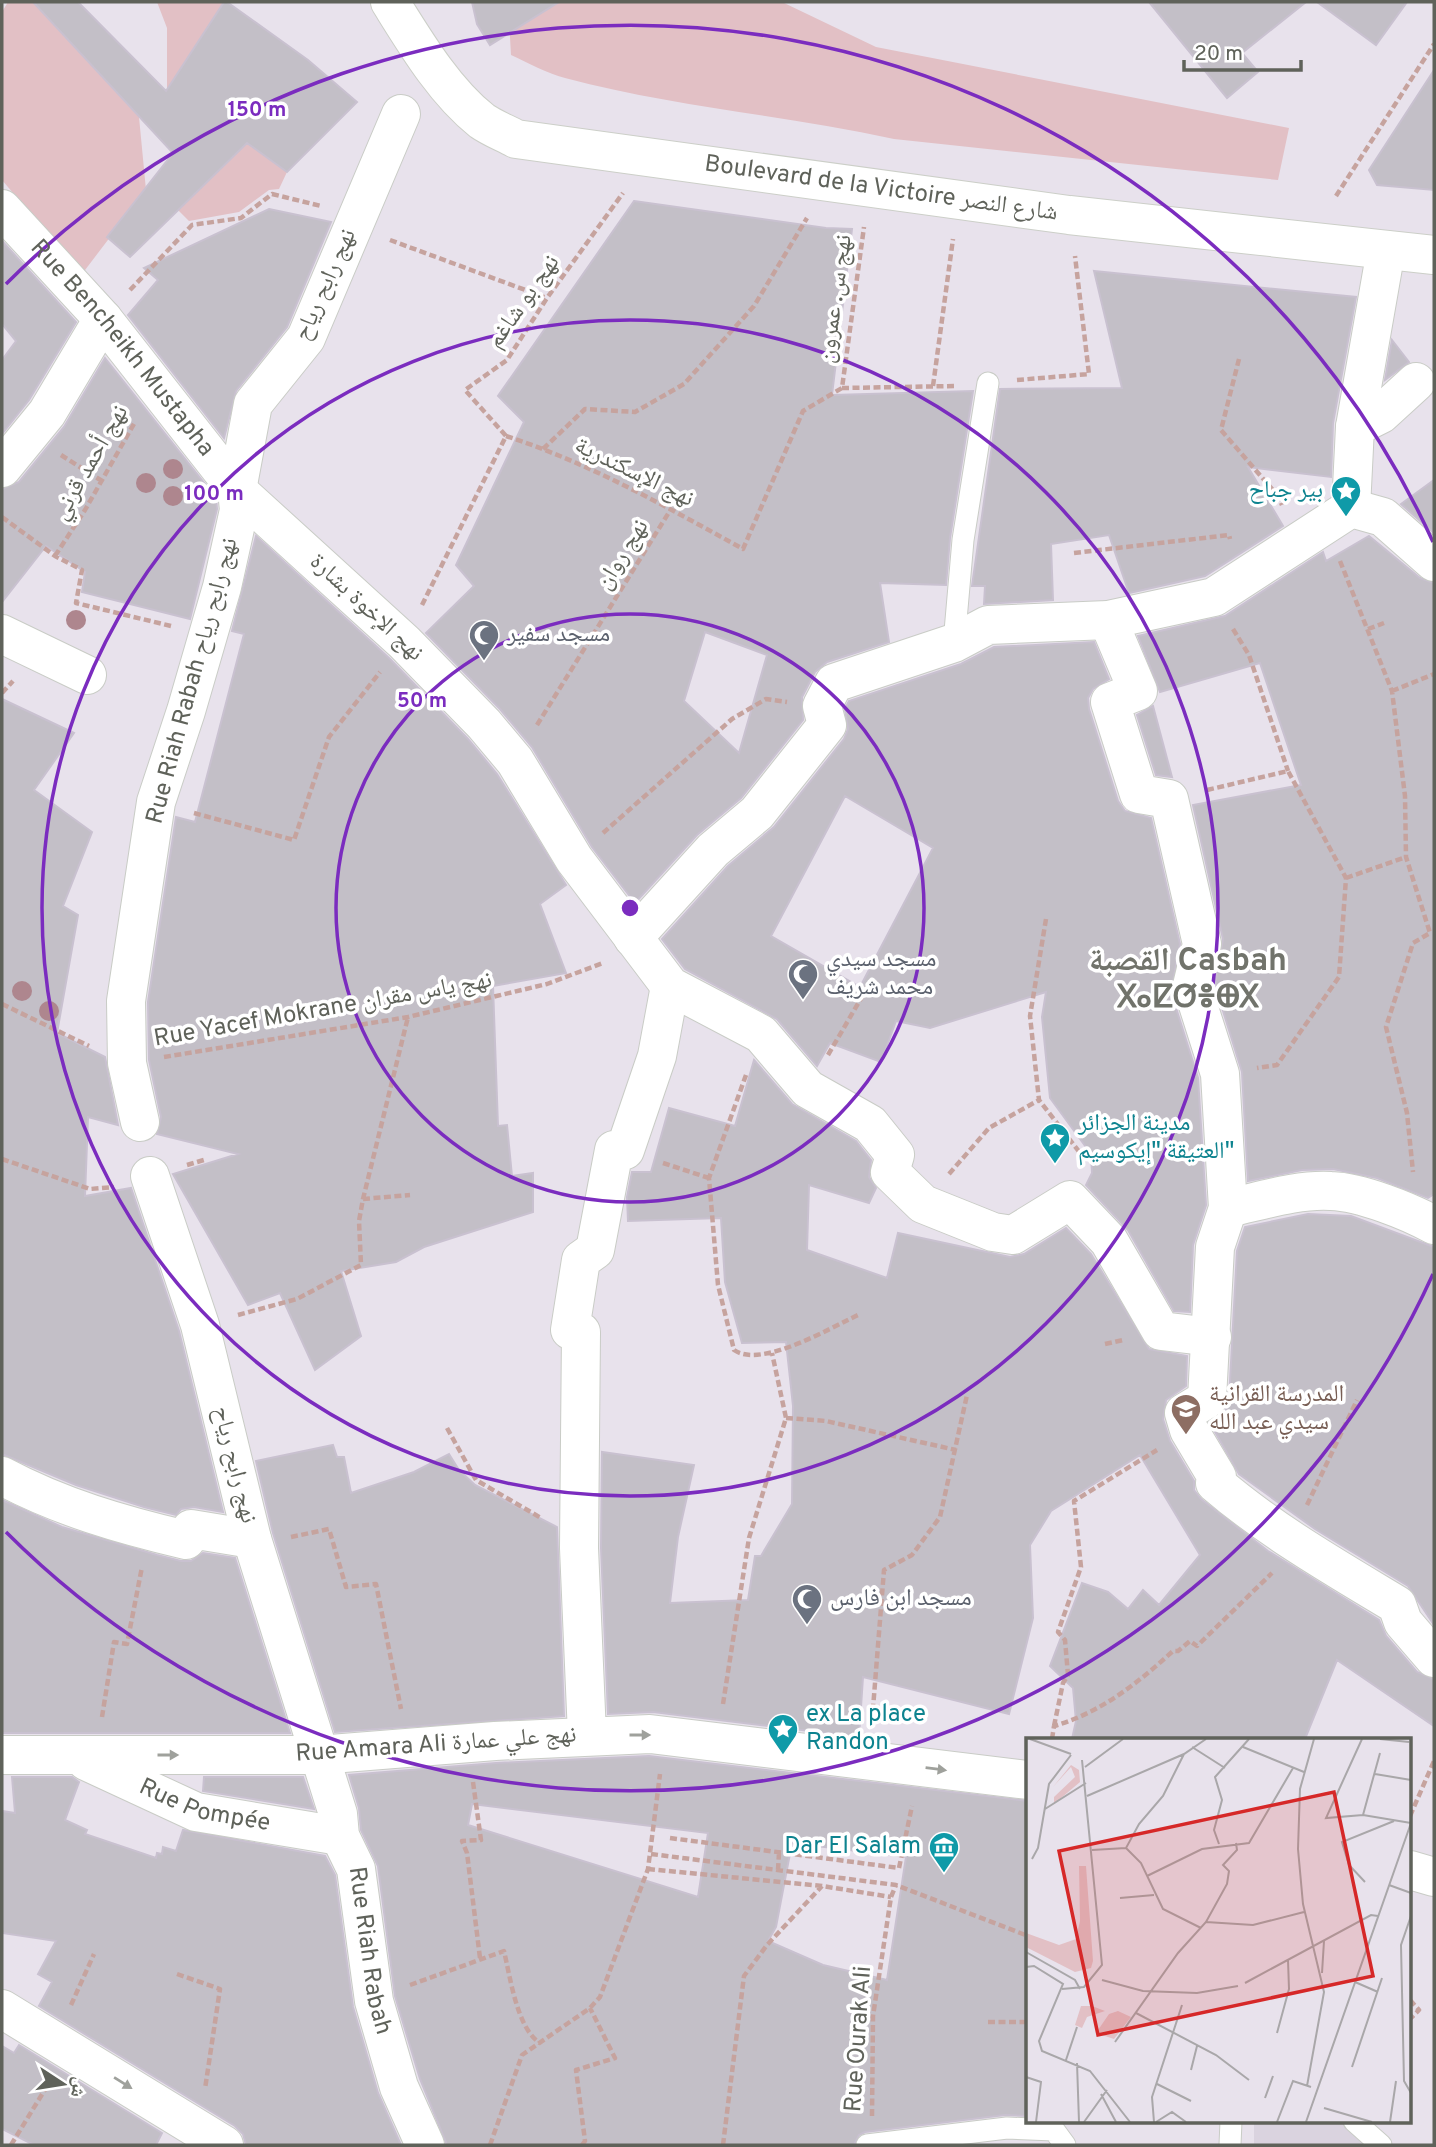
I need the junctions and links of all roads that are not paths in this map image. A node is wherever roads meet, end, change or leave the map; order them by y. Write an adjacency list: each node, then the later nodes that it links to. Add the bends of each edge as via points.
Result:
1 (390, 2): 4 (street, Boulevard de la Victoire شارع النصر, via 454,92 482,121 516,139 1069,215)
2 (401, 114): 11 (street, نهج رابح رياح, via 306,338 253,404)
3 (2, 209): 6 (street, Rue Bencheikh Mustapha)
4 (1386, 250): 5 (street, Boulevard de la Victoire شارع النصر); 9 (street)
5 (1434, 255)
6 (103, 318): 10 (street, via 47,413); 11 (street, Rue Bencheikh Mustapha)
7 (1416, 382): 9 (street, via 1381,414)
8 (988, 383): 16 (lane, via 963,540)
9 (1355, 428): 12 (street)
10 (2, 468)
11 (237, 490): 18 (street, نهج الإخوة بشارة, via 404,642 515,761 574,859); 20 (street, Rue Riah Rabah نهج رابح رياح, via 239,510 222,587 156,802 126,1001 127,1063)
12 (1325, 524): 13 (street, via 1383,517); 14 (street, via 1226,589)
13 (1434, 562)
14 (1108, 620): 16 (street, via 988,625); 22 (street, via 1138,691 1110,702 1139,793 1169,799 1202,944 1192,986 1220,1074)
15 (2, 634): 17 (street)
16 (954, 643): 18 (street, via 834,682 822,706 827,725 757,813 713,850)
17 (88, 675)
18 (638, 942): 19 (street, نهج الإخوة بشارة)
19 (670, 986): 24 (street, via 761,1034 808,1089 870,1124 895,1155 890,1172 923,1204 993,1232 1013,1235 1070,1200 1109,1241 1161,1331); 28 (street, via 657,1056 625,1150 614,1150 595,1250 581,1260 570,1330 581,1332 579,1548)
20 (140, 1122)
21 (150, 1176): 26 (street, نهج رابح رياح, via 200,1325)
22 (1228, 1208): 23 (street, via 1328,1190); 24 (street, via 1216,1247)
23 (1425, 1220)
24 (1212, 1337): 27 (street, via 1207,1399 1184,1413 1217,1477 1215,1483 1295,1543 1397,1605 1403,1622)
25 (2, 1476): 26 (street, via 38,1495 149,1531 186,1540 191,1529)
26 (254, 1542): 31 (street, نهج رابح رياح)
27 (1434, 1658)
28 (587, 1735): 31 (street, Rue Amara Ali نهج علي عمارة); 32 (street, Rue Amara Ali نهج علي عمارة, one-way to 32, via 665,1736)
29 (2, 1755): 30 (street, Rue Amara Ali نهج علي عمارة)
30 (85, 1755): 31 (street, Rue Amara Ali نهج علي عمارة, one-way to 31); 33 (street, Rue Pompée, via 196,1812)
31 (318, 1755): 33 (street, Rue Riah Rabah, via 338,1814)
32 (1026, 1780)
33 (340, 1836): 41 (street, Rue Riah Rabah, via 356,1869 374,2001 399,2087)
34 (1412, 1871): 35 (street)
35 (1434, 1877)
36 (2, 2009): 40 (street, one-way to 40)
37 (1231, 2122): 43 (lane)
38 (1355, 2122): 44 (lane)
39 (869, 2144): 42 (lane, via 1007,2128 1054,2130)
40 (224, 2145)
41 (425, 2145)
42 (1065, 2145)
43 (1230, 2145)
44 (1381, 2145)

